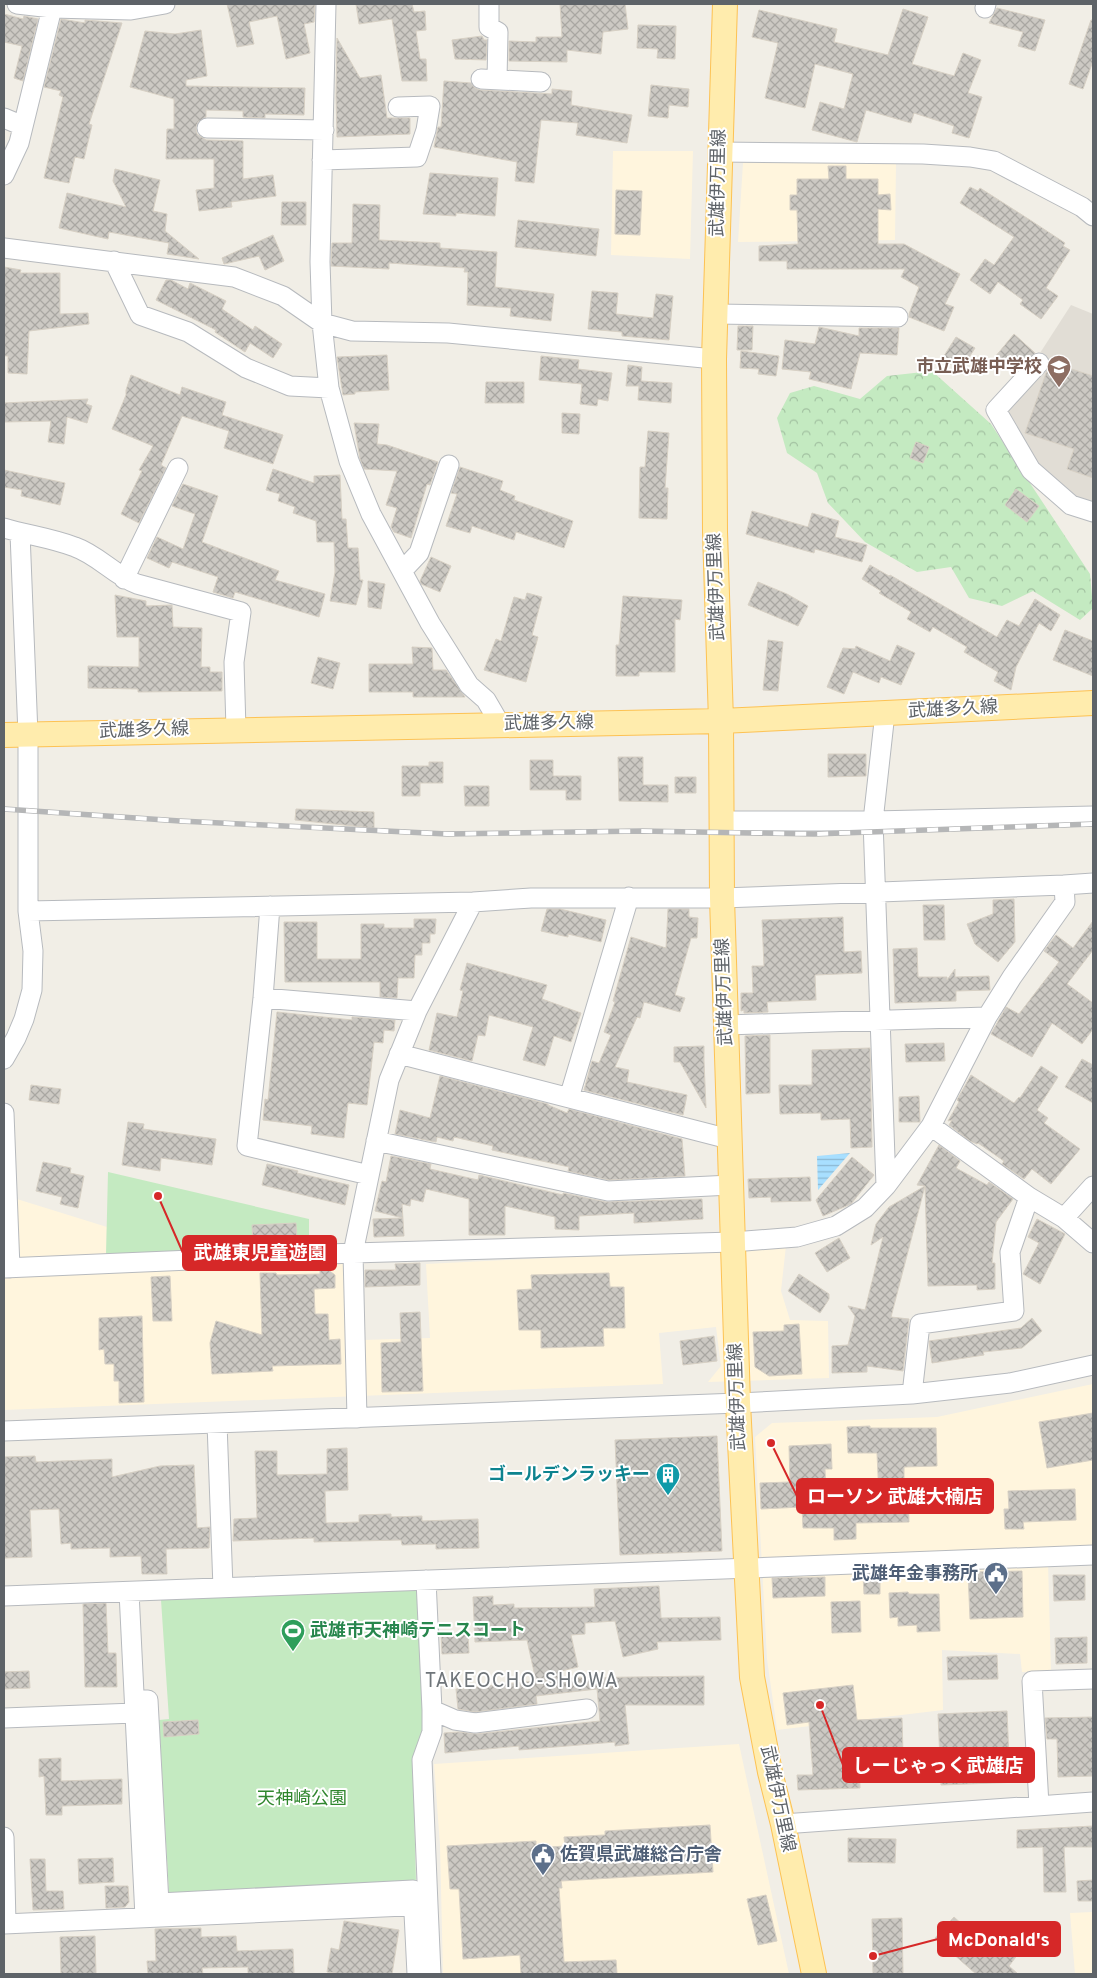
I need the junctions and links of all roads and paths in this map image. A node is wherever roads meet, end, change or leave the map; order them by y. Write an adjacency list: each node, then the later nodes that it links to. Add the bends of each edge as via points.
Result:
1 (17, 4): 6 (street)
2 (165, 4): 6 (street, via 131,10)
3 (326, 4): 12 (street)
4 (489, 4): 7 (street, via 489,27 498,32 489,79)
5 (725, 4): 13 (main road, 武雄伊万里線)
6 (53, 6): 10 (street)
7 (541, 82)
8 (398, 106): 14 (street, via 430,106 417,157)
9 (4, 118): 10 (street)
10 (23, 126): 15 (street)
11 (207, 128): 12 (street)
12 (324, 130): 14 (street)
13 (719, 152): 16 (street, via 923,154 994,161 1082,207); 19 (main road, 武雄伊万里線)
14 (322, 160): 21 (street)
15 (4, 175)
16 (1093, 216)
17 (4, 248): 18 (street)
18 (114, 261): 21 (street, via 234,277 284,296); 24 (street, via 140,315 188,332 246,368 290,386)
19 (716, 314): 20 (street); 22 (main road, 武雄伊万里線)
20 (898, 316)
21 (322, 323): 22 (street, via 352,330 448,332); 24 (street)
22 (714, 360): 33 (main road, 武雄伊万里線, via 715,551)
23 (1039, 362): 27 (street, via 996,410 1031,470 1071,505)
24 (329, 388): 29 (street, via 349,461 371,514)
25 (449, 465): 29 (street, via 419,553)
26 (178, 468): 30 (street)
27 (1093, 512)
28 (12, 530): 30 (street, via 75,547); 37 (street)
29 (402, 571): 34 (street, via 469,686 486,700)
30 (124, 579): 35 (street, via 241,612 234,662)
31 (1093, 703): 32 (main road, 武雄多久線)
32 (885, 713): 33 (main road, 武雄多久線); 40 (street)
33 (721, 721): 34 (main road, 武雄多久線); 39 (main road, 武雄伊万里線)
34 (500, 724): 35 (main road, 武雄多久線)
35 (236, 729): 37 (main road, 武雄多久線)
36 (4, 735): 37 (main road, 武雄多久線)
37 (28, 735): 48 (street)
38 (1093, 816): 40 (street)
39 (722, 821): 40 (street); 45 (main road, 武雄伊万里線)
40 (873, 821): 43 (street)
41 (1093, 883): 42 (street)
42 (1064, 884): 43 (street); 51 (street, via 1065,902)
43 (876, 893): 45 (street); 52 (street)
44 (629, 897): 45 (street); 46 (street); 56 (street)
45 (722, 898): 53 (main road, 武雄伊万里線)
46 (473, 902): 47 (street); 50 (street)
47 (270, 906): 48 (street); 49 (street)
48 (28, 912): 55 (street, via 32,990 24,1019)
49 (263, 998): 50 (street); 61 (street, via 247,1146)
50 (417, 1011): 54 (street)
51 (987, 1017): 52 (street); 58 (street)
52 (880, 1020): 53 (street); 63 (street)
53 (726, 1025): 59 (main road, 武雄伊万里線)
54 (399, 1054): 56 (street); 60 (street, via 389,1080)
55 (4, 1059)
56 (569, 1098): 59 (street)
57 (4, 1113): 70 (street)
58 (931, 1126): 63 (street); 65 (street)
59 (730, 1139): 62 (main road, 武雄伊万里線)
60 (376, 1141): 61 (street); 62 (street, via 608,1191)
61 (369, 1175): 69 (street)
62 (731, 1185): 67 (main road, 武雄伊万里線)
63 (886, 1186): 67 (street, via 865,1208 836,1226 797,1237)
64 (1093, 1186): 66 (street)
65 (1029, 1197): 66 (street); 72 (street, via 1010,1252 1014,1311 920,1324)
66 (1064, 1218): 68 (street)
67 (733, 1242): 69 (street); 73 (main road, 武雄伊万里線)
68 (1093, 1243)
69 (353, 1253): 70 (street); 74 (street)
70 (7, 1268)
71 (1093, 1364): 72 (street, via 1010,1383)
72 (912, 1394): 73 (street)
73 (738, 1403): 74 (street); 78 (main road, 武雄伊万里線)
74 (357, 1418): 75 (street)
75 (217, 1423): 76 (street); 80 (street)
76 (4, 1431)
77 (1093, 1555): 78 (street)
78 (747, 1569): 79 (street); 91 (main road, 武雄伊万里線, via 752,1677)
79 (426, 1580): 80 (street); 87 (street)
80 (223, 1588): 81 (street)
81 (129, 1592): 82 (street); 84 (street)
82 (4, 1596)
83 (1093, 1679): 90 (street, via 1032,1682)
84 (135, 1705): 85 (street); 88 (street); 93 (street, via 148,1700 159,1902 413,1890); 94 (street)
85 (4, 1706)
86 (587, 1709): 87 (street, via 476,1723 455,1720)
87 (432, 1710): 93 (street, via 432,1732 422,1760)
88 (4, 1718)
89 (1093, 1802): 90 (street)
90 (1039, 1805): 91 (street)
91 (783, 1824): 98 (main road, 武雄伊万里線)
92 (4, 1837): 95 (street)
93 (419, 1905): 94 (street); 96 (street); 97 (street)
94 (145, 1917): 95 (street)
95 (5, 1924)
96 (417, 1974)
97 (431, 1974)
98 (814, 1974)

